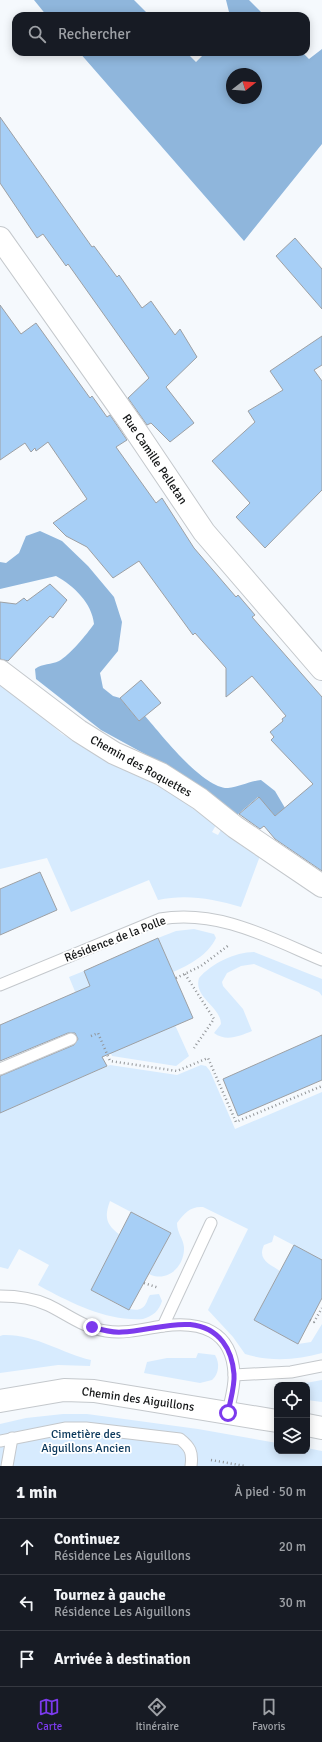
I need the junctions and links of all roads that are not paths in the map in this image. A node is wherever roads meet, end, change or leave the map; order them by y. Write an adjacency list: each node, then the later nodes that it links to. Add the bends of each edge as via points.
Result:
1 (0, 238): 2 (street, Rue Camille Pelletan, via 204,532)
2 (322, 669)
3 (0, 671): 4 (street, Chemin des Roquettes, via 79,731 114,753 161,774)
4 (322, 886)
5 (322, 960): 6 (lane, Résidence de la Polle, via 241,926 214,919 178,916 160,919)
6 (0, 985)
7 (71, 1039): 8 (lane)
8 (0, 1069)
9 (211, 1223): 11 (lane)
10 (0, 1296): 11 (lane, via 15,1296 46,1304 79,1322 105,1331 133,1331)
11 (163, 1326): 13 (lane, via 195,1324 213,1331 228,1348)
12 (322, 1366): 13 (lane, via 291,1372)
13 (234, 1375): 15 (lane)
14 (0, 1401): 15 (street, Chemin des Aiguillons, via 64,1390 94,1391)
15 (228, 1413): 16 (street, Chemin des Aiguillons)
16 (274, 1421)
17 (310, 1426): 18 (street)
18 (322, 1428)
19 (12, 1438): 20 (lane); 21 (lane, via 50,1430 86,1428 180,1439 190,1447); 22 (lane)
20 (0, 1441)
21 (192, 1462)
22 (7, 1466)

